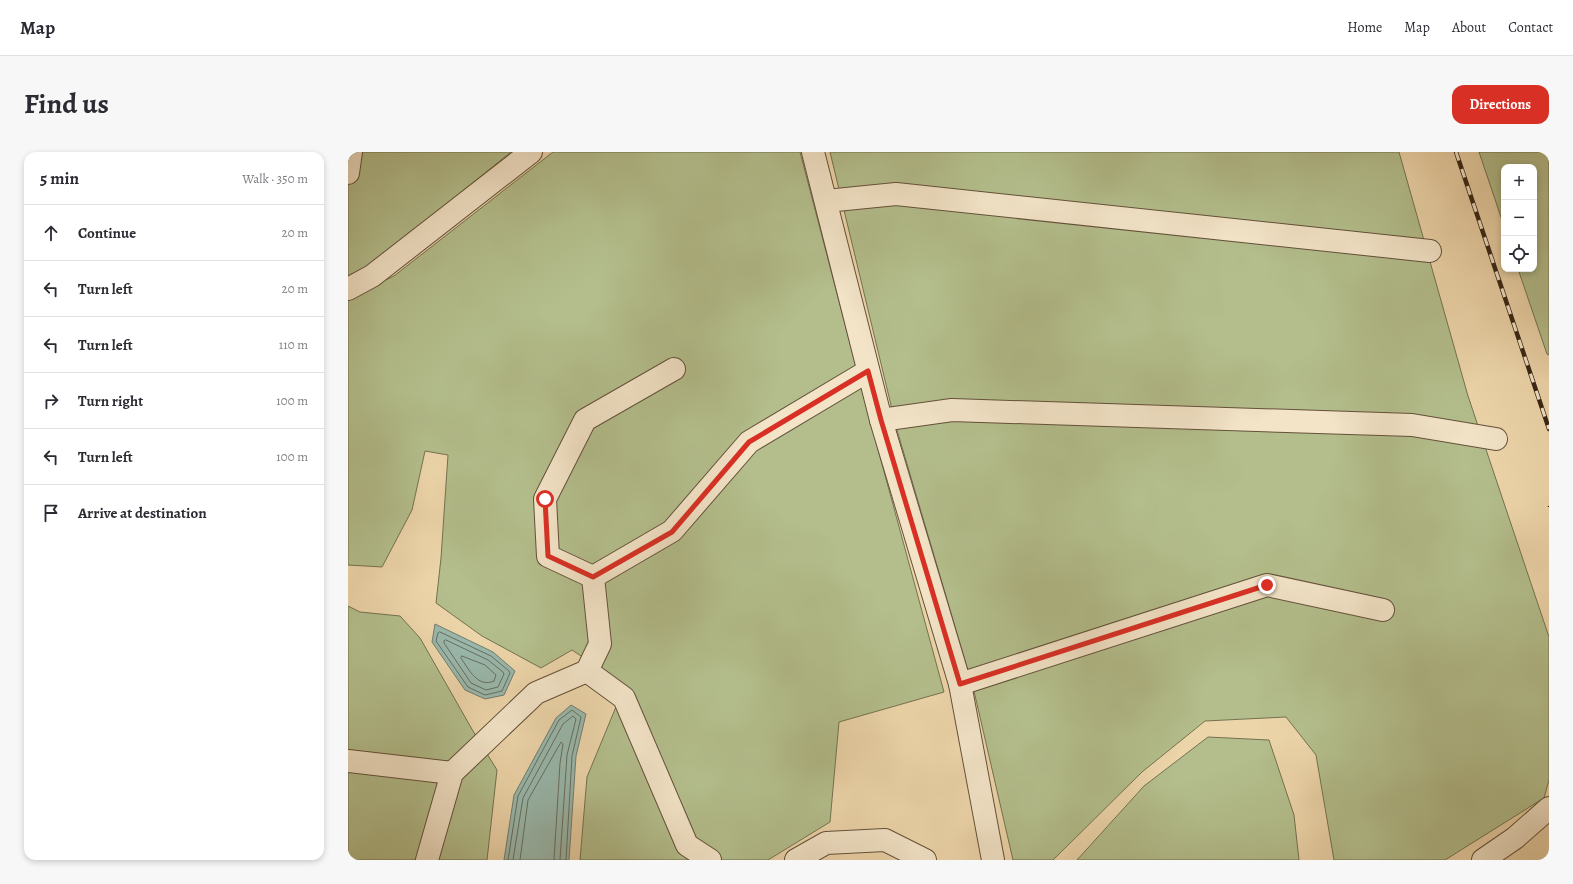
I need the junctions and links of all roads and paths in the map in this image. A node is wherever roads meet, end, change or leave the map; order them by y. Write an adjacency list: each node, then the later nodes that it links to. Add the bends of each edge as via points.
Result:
1 (351, 152): 4 (street)
2 (531, 152): 7 (street, via 372,276)
3 (813, 152): 5 (street)
4 (348, 173)
5 (826, 201): 6 (street, via 896,194); 9 (street)
6 (1430, 251)
7 (348, 289)
8 (674, 369): 12 (street, via 585,420 545,499 548,556)
9 (868, 371): 10 (street); 12 (street, via 749,442 672,532)
10 (881, 420): 11 (street, via 952,410 1412,425); 15 (street)
11 (1496, 439)
12 (593, 577): 14 (street, via 600,644)
13 (1383, 610): 15 (street, via 1267,585)
14 (587, 671): 17 (street, via 536,693); 20 (street, via 624,698 687,845)
15 (960, 684): 23 (street)
16 (348, 761): 17 (street)
17 (452, 773): 19 (street)
18 (1549, 808): 24 (street, via 1515,838)
19 (426, 860)
20 (710, 860)
21 (796, 860): 22 (street, via 826,843 885,840)
22 (925, 860)
23 (993, 860)
24 (1483, 860)

